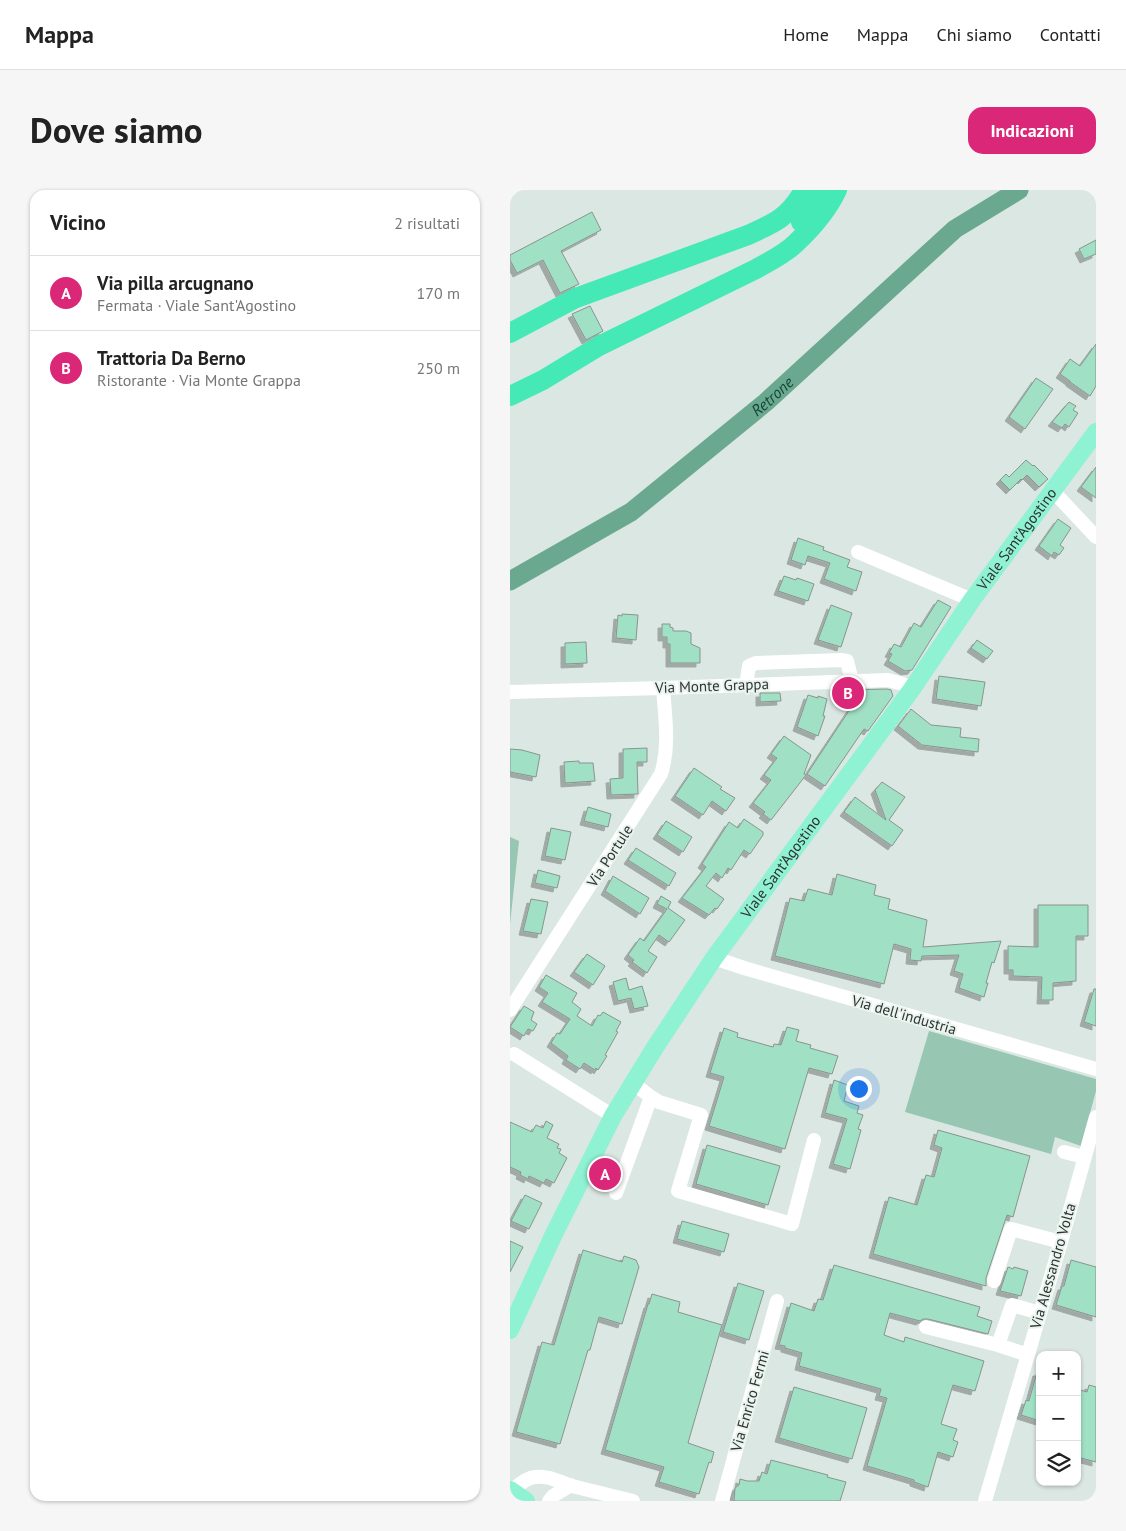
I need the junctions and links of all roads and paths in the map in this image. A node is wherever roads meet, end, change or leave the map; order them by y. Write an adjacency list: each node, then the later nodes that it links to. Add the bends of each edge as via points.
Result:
1 (790, 190): 5 (highway, via 766,217)
2 (804, 190): 5 (highway, via 783,217 771,225)
3 (820, 190): 6 (highway, via 794,231)
4 (837, 190): 6 (highway, via 824,211 795,244)
5 (713, 248): 7 (highway, via 576,298)
6 (756, 269): 8 (highway, via 600,346)
7 (510, 333)
8 (510, 396)
9 (1096, 432): 10 (main road, Viale Sant'Agostino)
10 (1053, 491): 11 (street); 13 (main road, Viale Sant'Agostino)
11 (1096, 537)
12 (858, 552): 13 (street)
13 (972, 600): 17 (main road, Viale Sant'Agostino)
14 (852, 681): 15 (street, Via Monte Grappa); 15 (street, via 848,661 774,662 749,666); 17 (street, Via Monte Grappa, via 888,680)
15 (746, 685): 16 (street, Via Monte Grappa)
16 (663, 688): 18 (street, Via Monte Grappa); 20 (street, Via Portule, via 667,741 661,774)
17 (912, 689): 19 (main road, Viale Sant'Agostino)
18 (510, 692)
19 (714, 958): 22 (street, Via dell'industria); 23 (main road, Viale Sant'Agostino)
20 (510, 1010)
21 (514, 1054): 25 (street)
22 (1096, 1069)
23 (633, 1083): 24 (street); 25 (main road, Viale Sant'Agostino)
24 (651, 1097): 27 (street, via 700,1115 678,1191 792,1224); 30 (street)
25 (613, 1116): 36 (main road, Viale Sant'Agostino)
26 (1096, 1117): 29 (street, Via Alessandro Volta)
27 (814, 1140)
28 (1064, 1152): 29 (street)
29 (1084, 1157): 31 (street, Via Alessandro Volta)
30 (616, 1193)
31 (1061, 1242): 32 (street, via 1011,1229); 34 (street, Via Alessandro Volta)
32 (994, 1281)
33 (778, 1301): 43 (street, Via Enrico Fermi)
34 (1040, 1313): 37 (street, via 1012,1305); 38 (street, Via Alessandro Volta)
35 (926, 1327): 37 (street)
36 (510, 1330)
37 (998, 1345): 38 (street)
38 (1028, 1355): 44 (street, Via Alessandro Volta)
39 (571, 1485): 40 (street, via 550,1478 531,1478 518,1485); 41 (street); 42 (street)
40 (518, 1496)
41 (548, 1501)
42 (633, 1501)
43 (722, 1501)
44 (985, 1501)

